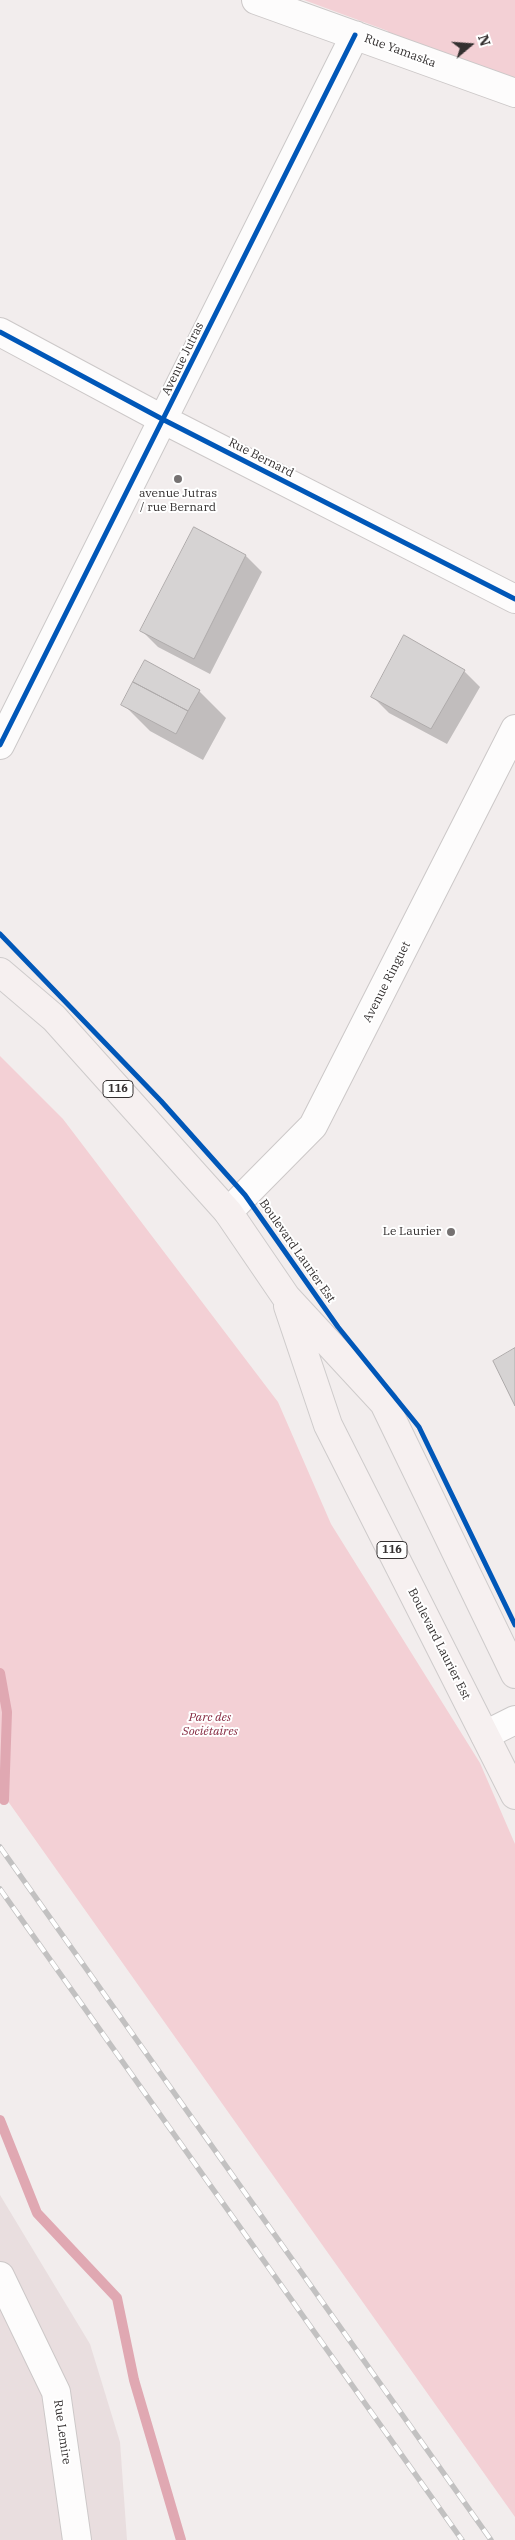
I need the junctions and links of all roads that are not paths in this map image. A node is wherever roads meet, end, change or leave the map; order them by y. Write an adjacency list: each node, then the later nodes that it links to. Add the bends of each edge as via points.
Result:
1 (256, 0): 2 (street, Rue Yamaska)
2 (354, 35): 3 (street, Rue Yamaska); 5 (street, Avenue Jutras)
3 (515, 93)
4 (0, 332): 5 (street, Rue Bernard)
5 (164, 420): 6 (street, Rue Bernard); 8 (street, Avenue Jutras)
6 (515, 599)
7 (515, 729): 10 (street, Avenue Ringuet, via 313,1126)
8 (0, 745)
9 (0, 972): 10 (main road, Boulevard Laurier Est / 116, via 54,1018)
10 (228, 1212): 11 (main road, Boulevard Laurier Est / 116)
11 (286, 1297): 12 (main road, Boulevard Laurier Est / 116, via 384,1403); 14 (main road, Boulevard Laurier Est / 116, via 328,1424)
12 (515, 1674)
13 (515, 1720): 14 (street)
14 (485, 1735): 15 (main road, Boulevard Laurier Est / 116)
15 (515, 1795)
16 (0, 2276): 17 (street, Rue Lemire, via 56,2392)
17 (77, 2540)

